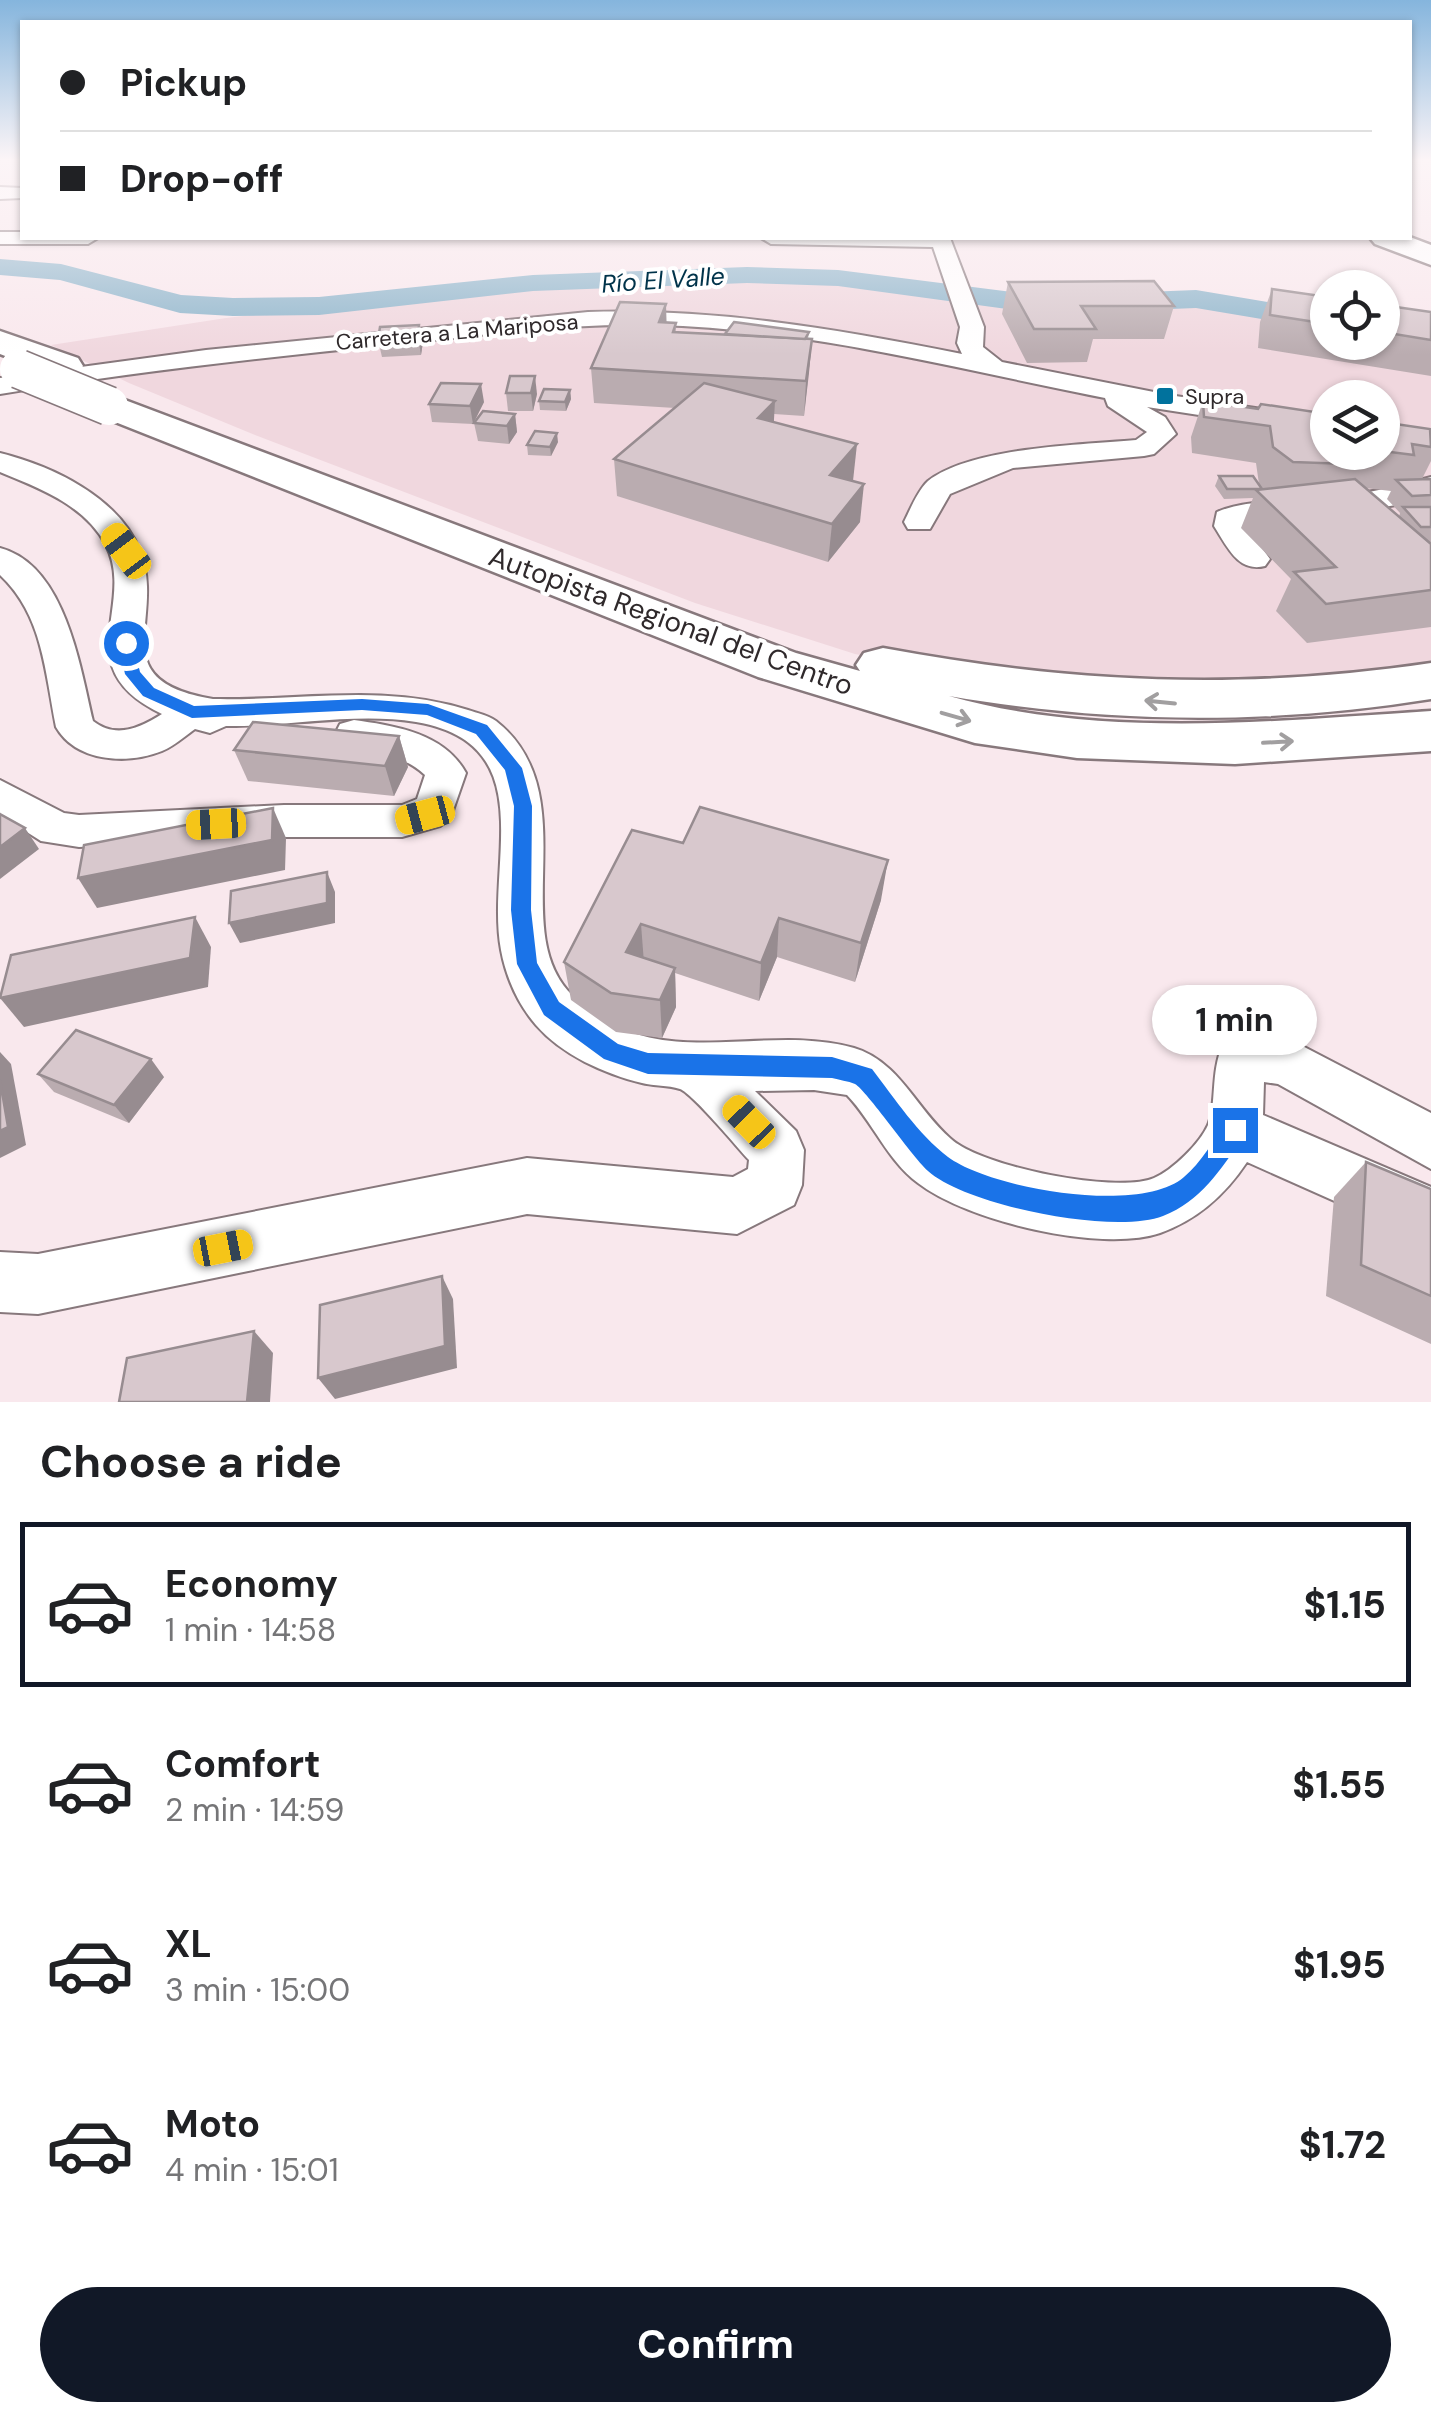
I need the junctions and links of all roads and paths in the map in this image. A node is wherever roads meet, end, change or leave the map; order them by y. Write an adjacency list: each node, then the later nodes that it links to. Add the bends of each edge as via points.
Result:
1 (940, 240): 3 (street, via 972,327 969,343)
2 (5, 365): 3 (street, Carretera a La Mariposa, via 147,361 626,318 773,329); 5 (highway, Autopista Regional del Centro, bridge); 5 (highway, Autopista Regional del Centro, via 64,366)
3 (993, 367): 4 (street, Carretera a La Mariposa)
4 (1098, 388): 6 (street, Carretera a La Mariposa, via 1207,412); 9 (street, via 1156,423 1162,434 1157,441 980,469 938,488)
5 (128, 403): 12 (highway, Autopista Regional del Centro, one-way to 5, via 1286,701 1177,704 905,670 810,648); 14 (highway, Autopista Regional del Centro, one-way to 14, via 778,665 975,723 1078,738 1236,744)
6 (1310, 425)
7 (0, 462): 13 (street, via 95,510 126,551 132,674 148,692)
8 (1431, 486): 11 (street, via 1328,508 1228,519)
9 (920, 522)
10 (0, 558): 13 (street, via 35,590 55,631 75,727 90,740 151,740)
11 (1254, 559)
12 (1431, 681)
13 (192, 712): 15 (street, via 221,725 298,727 420,749 446,773 435,808 402,821 79,830 56,828); 16 (street, via 362,705 428,710 482,730 514,768 523,806 527,964 552,1008 612,1052 648,1064)
14 (1431, 732)
15 (0, 795)
16 (694, 1066): 17 (street, via 832,1067 864,1076 940,1166 986,1190 1105,1210 1158,1206 1192,1186); 20 (street, via 777,1150 774,1185 737,1206 527,1186 38,1284)
17 (1235, 1130): 18 (street, via 1241,1061 1258,1056 1286,1062); 19 (street)
18 (1431, 1142)
19 (1431, 1216)
20 (0, 1282)

